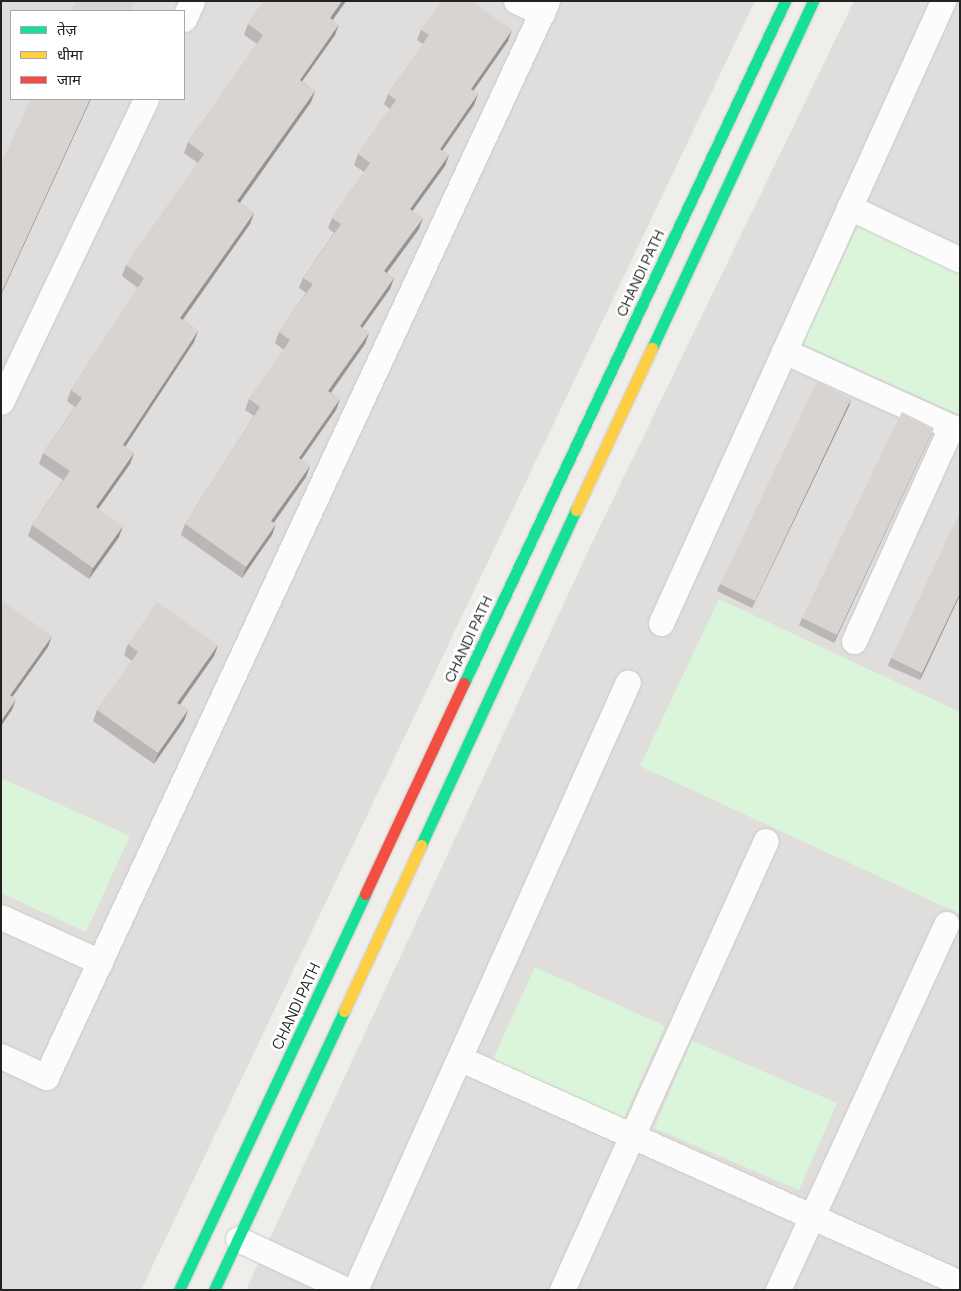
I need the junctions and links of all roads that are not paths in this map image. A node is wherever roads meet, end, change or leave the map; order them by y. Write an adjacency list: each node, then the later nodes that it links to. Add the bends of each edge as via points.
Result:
1 (192, 1): 7 (street)
2 (516, 1): 6 (street)
3 (784, 1): 28 (main road, CHANDI PATH)
4 (814, 1): 26 (main road)
5 (943, 1): 9 (street)
6 (545, 7): 21 (street)
7 (185, 16)
8 (145, 100): 12 (street)
9 (849, 207): 10 (street); 11 (street)
10 (960, 260)
11 (784, 351): 14 (street); 15 (street)
12 (8, 372): 13 (street)
13 (1, 402)
14 (956, 429): 16 (street)
15 (661, 623)
16 (854, 641)
17 (628, 682): 23 (street)
18 (766, 840): 24 (street)
19 (1, 917): 21 (street)
20 (946, 924): 25 (street)
21 (100, 962): 22 (street, via 46,1077)
22 (1, 1056)
23 (460, 1059): 24 (street); 31 (street)
24 (631, 1137): 25 (street); 32 (street)
25 (811, 1217): 27 (street); 33 (street)
26 (238, 1239): 29 (main road); 30 (street)
27 (960, 1283)
28 (179, 1289)
29 (214, 1290)
30 (347, 1290)
31 (355, 1290)
32 (562, 1290)
33 (778, 1290)

